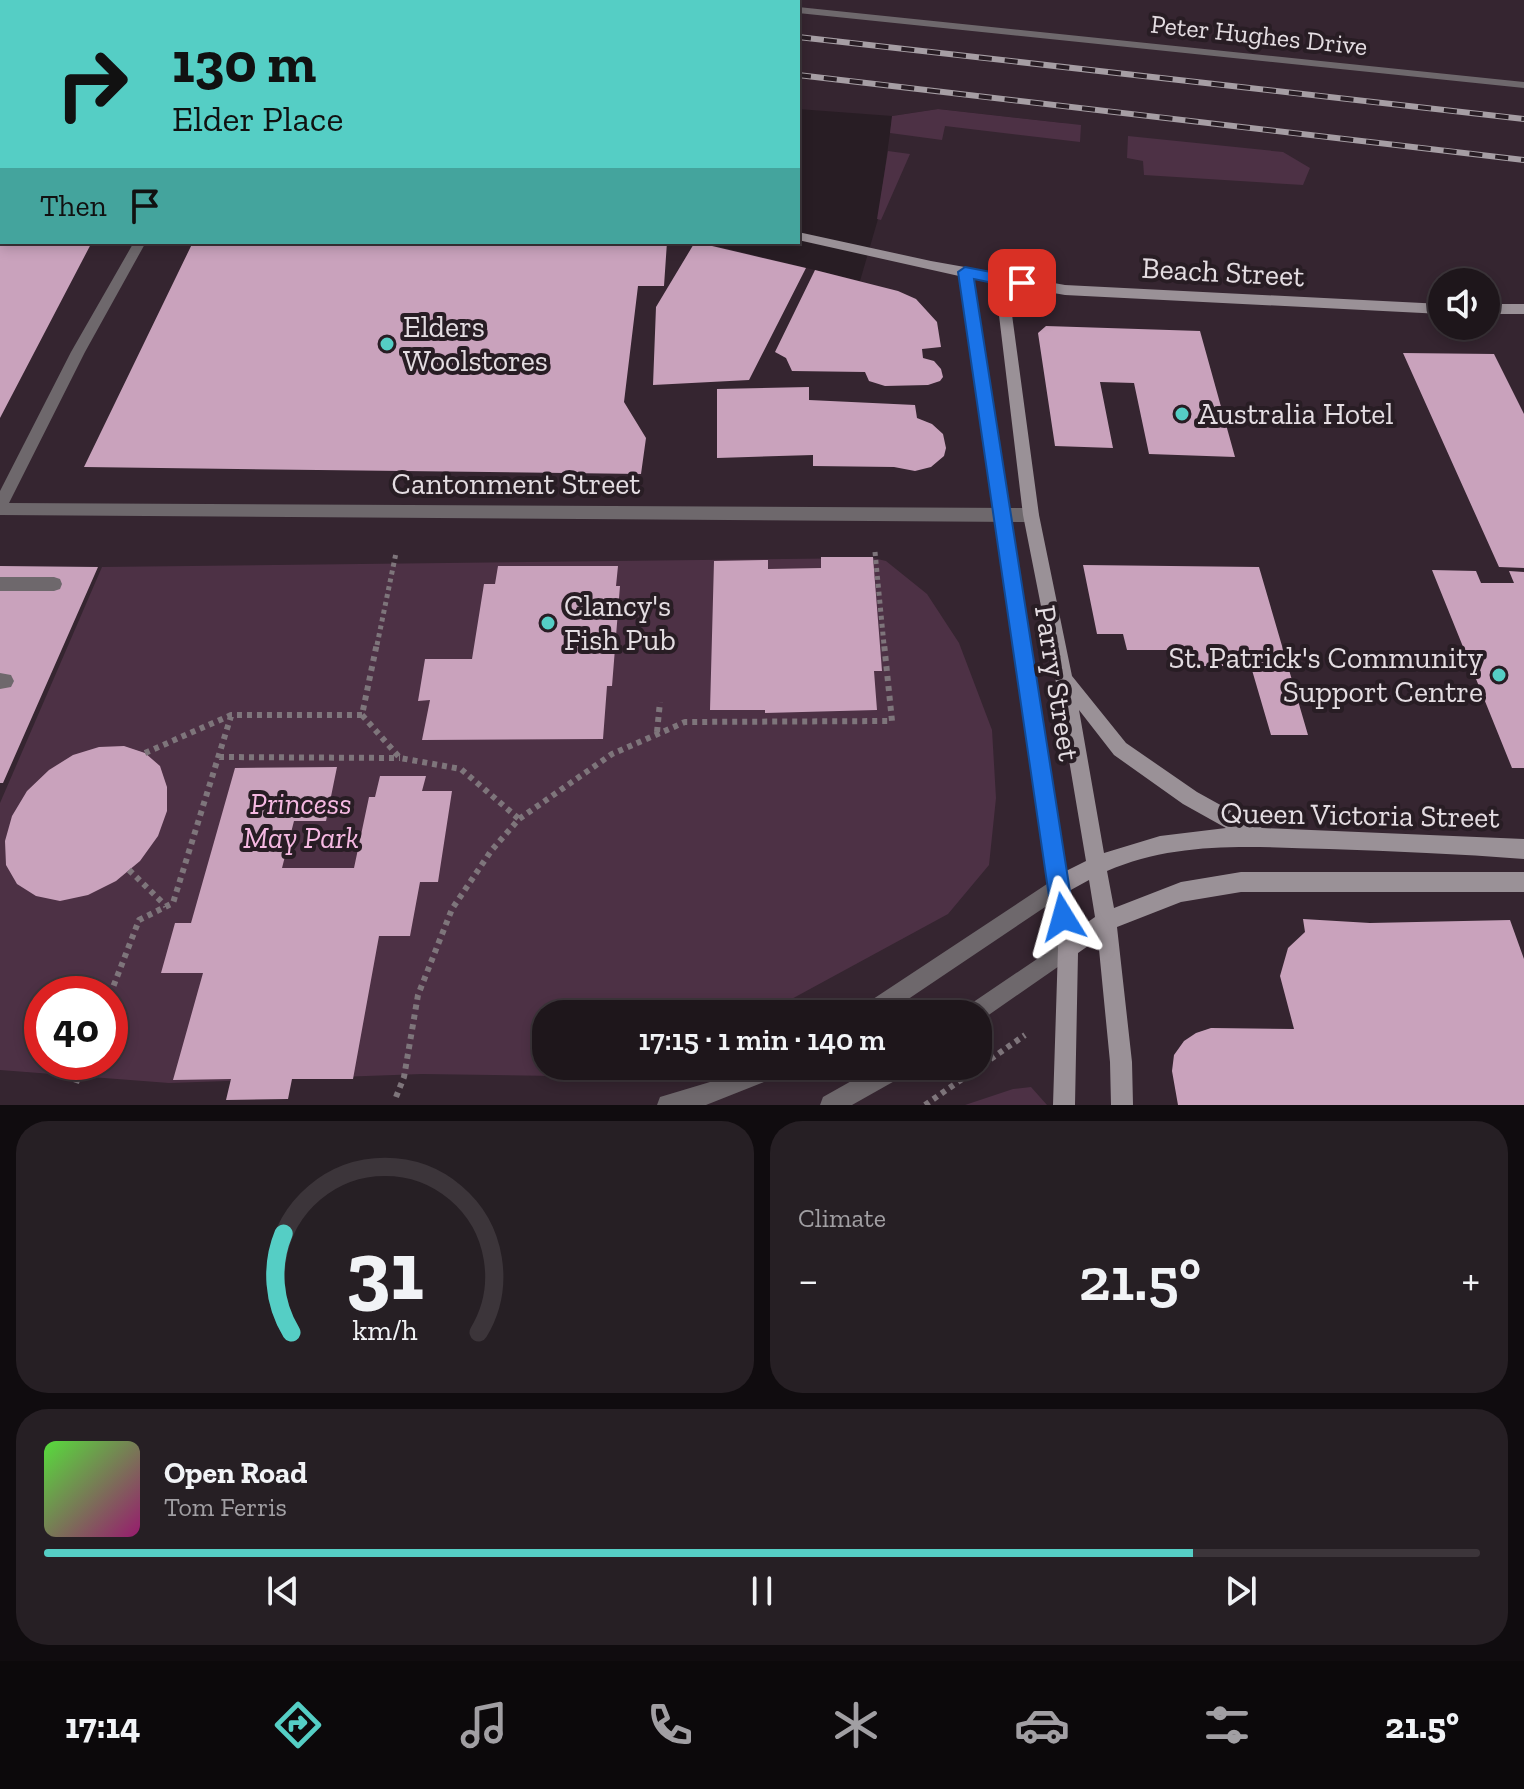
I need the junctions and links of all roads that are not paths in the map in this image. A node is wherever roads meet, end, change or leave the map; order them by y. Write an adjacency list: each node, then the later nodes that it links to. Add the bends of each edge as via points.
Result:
1 (800, 10): 2 (street, Peter Hughes Drive)
2 (1524, 85)
3 (800, 236): 5 (street, Beach Street)
4 (139, 244): 10 (street)
5 (965, 272): 6 (street, Beach Street); 11 (street, Parry Street)
6 (1001, 280): 7 (street, Beach Street, via 1065,290); 12 (street, Parry Street)
7 (1428, 308)
8 (1500, 309): 9 (street)
9 (1524, 309)
10 (0, 507): 11 (street, Cantonment Street)
11 (1000, 515): 12 (street, Cantonment Street); 20 (street, Parry Street)
12 (1031, 515): 15 (street, Parry Street)
13 (0, 584): 14 (street)
14 (54, 584)
15 (1064, 677): 16 (street, via 1120,749); 18 (street, Parry Street)
16 (1259, 837): 17 (street, Queen Victoria Street); 18 (street, Queen Victoria Street, via 1159,845)
17 (1524, 849)
18 (1095, 865): 20 (street, Queen Victoria Street); 21 (street, Parry Street)
19 (1524, 882): 21 (street, via 1241,882 1181,892)
20 (1059, 886): 22 (street, Parry Street); 23 (street)
21 (1106, 921): 22 (street); 30 (street, Parry Street)
22 (1068, 948): 24 (street); 29 (street, Parry Street)
23 (889, 1000)
24 (992, 1001)
25 (742, 1080): 27 (street)
26 (875, 1080): 28 (street)
27 (668, 1105)
28 (831, 1105)
29 (1064, 1105)
30 (1122, 1105)

